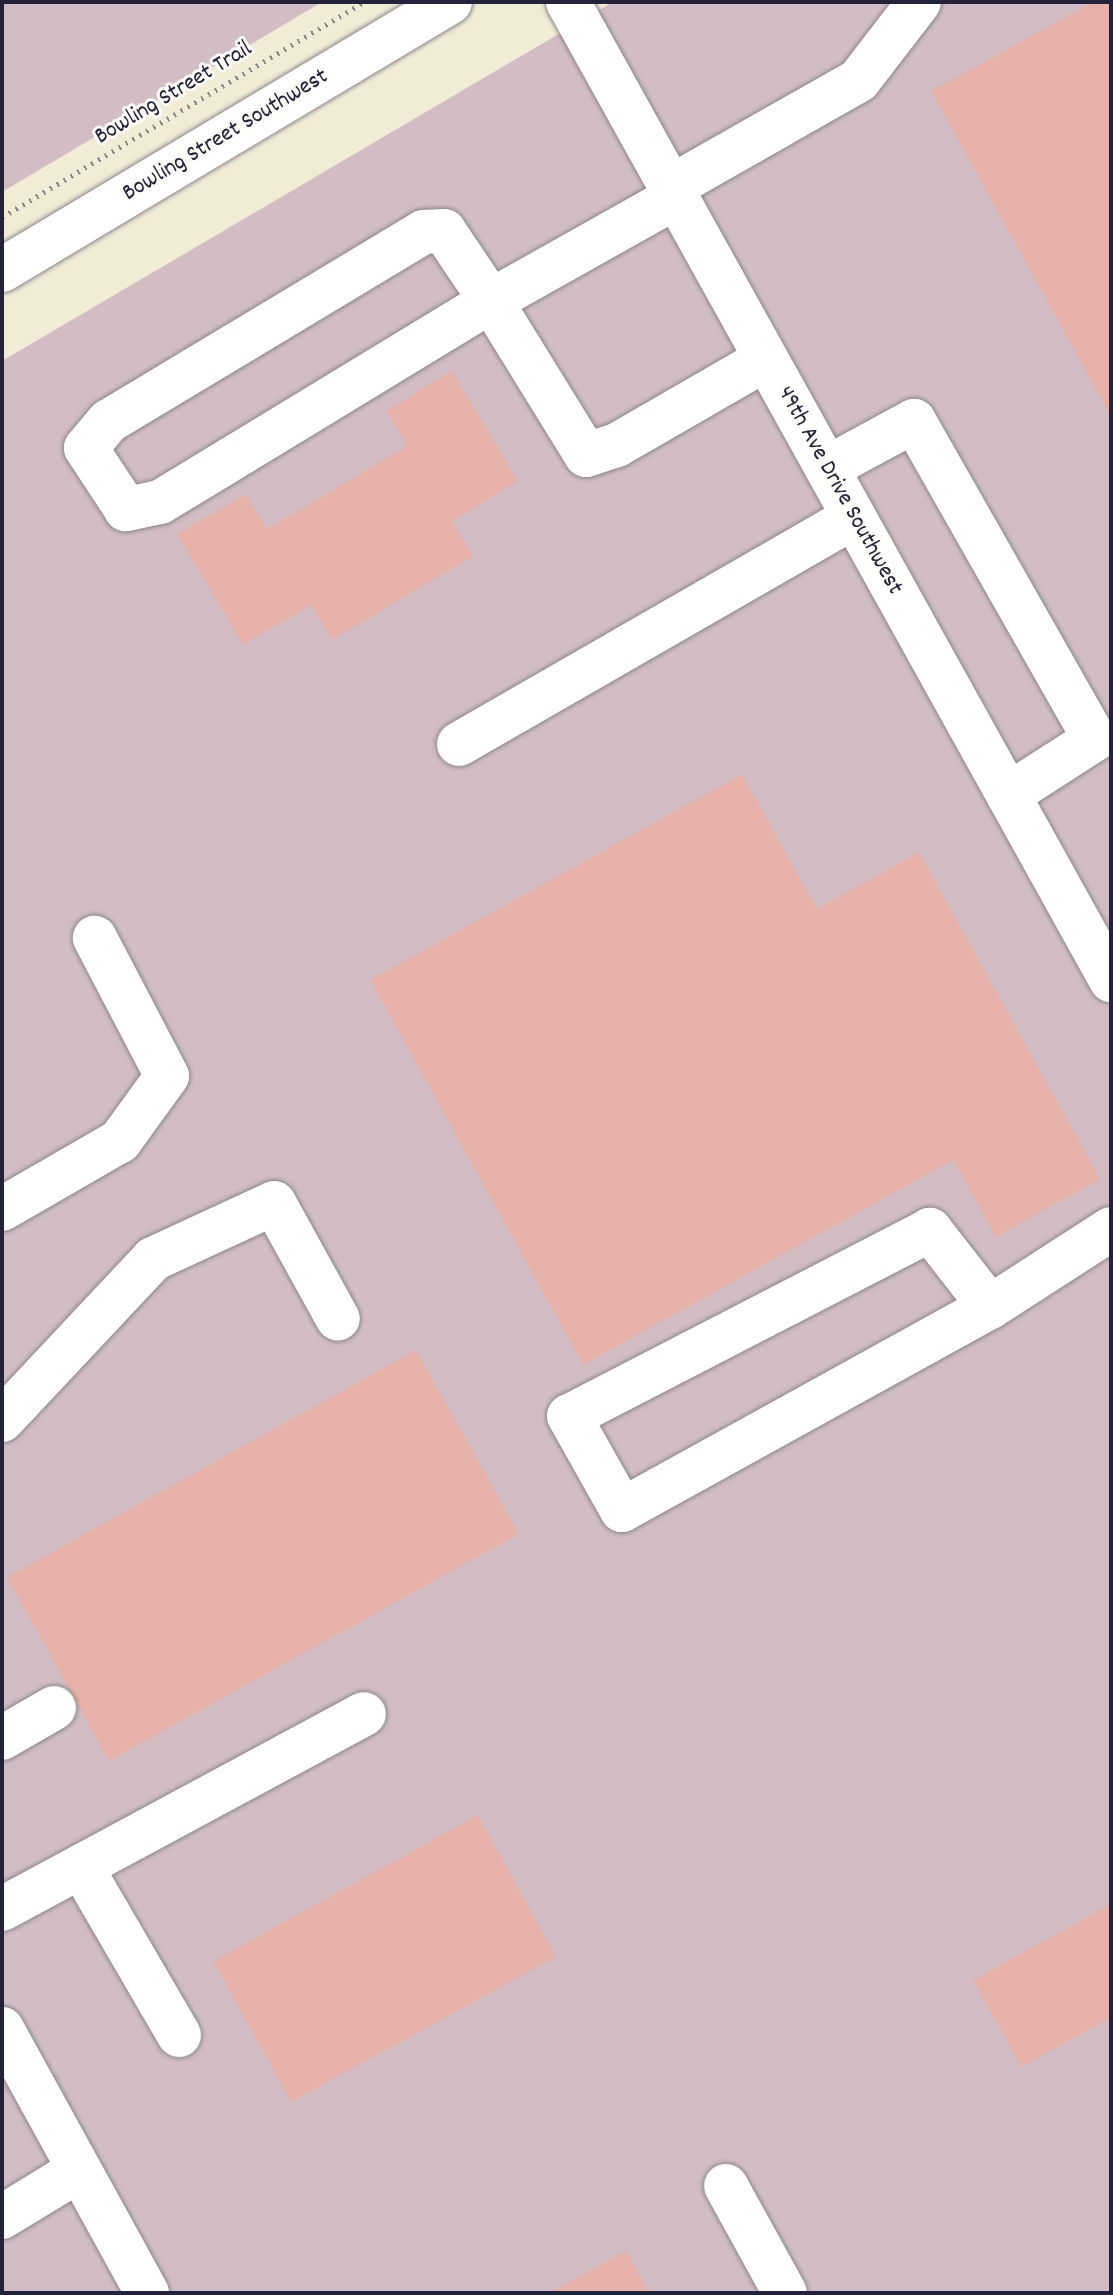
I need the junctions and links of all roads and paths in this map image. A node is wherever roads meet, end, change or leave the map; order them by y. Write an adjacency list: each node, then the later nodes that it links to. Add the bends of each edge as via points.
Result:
1 (364, 2): 6 (path, Bowling Street Trail)
2 (450, 2): 7 (street, Bowling Street Southwest)
3 (568, 2): 5 (street, 49th Ave Drive Southwest)
4 (919, 2): 5 (street, via 859,80)
5 (673, 192): 8 (street); 9 (street, 49th Ave Drive Southwest)
6 (2, 217)
7 (2, 270)
8 (491, 301): 8 (street, via 444,231 423,232 109,421 86,448 126,509 160,502); 9 (street, via 586,455 617,445)
9 (766, 359): 10 (street, 49th Ave Drive Southwest)
10 (827, 468): 11 (street, 49th Ave Drive Southwest); 13 (street, via 914,421 1095,739)
11 (853, 517): 12 (street); 13 (street, 49th Ave Drive Southwest)
12 (459, 744)
13 (1008, 795): 15 (street, 49th Ave Drive Southwest)
14 (95, 938): 16 (street, via 167,1076 120,1141)
15 (1111, 980)
16 (2, 1209)
17 (1111, 1229): 18 (street)
18 (990, 1307): 18 (street, via 622,1510 569,1416 930,1230)
19 (338, 1319): 20 (street, via 274,1203 153,1259)
20 (2, 1420)
21 (54, 1708): 23 (street)
22 (364, 1714): 24 (street)
23 (2, 1738)
24 (83, 1870): 25 (street); 27 (street)
25 (2, 1909)
26 (2, 2029): 28 (street)
27 (179, 2035)
28 (79, 2170): 30 (street); 31 (street)
29 (726, 2186): 32 (street)
30 (2, 2217)
31 (147, 2293)
32 (785, 2293)

